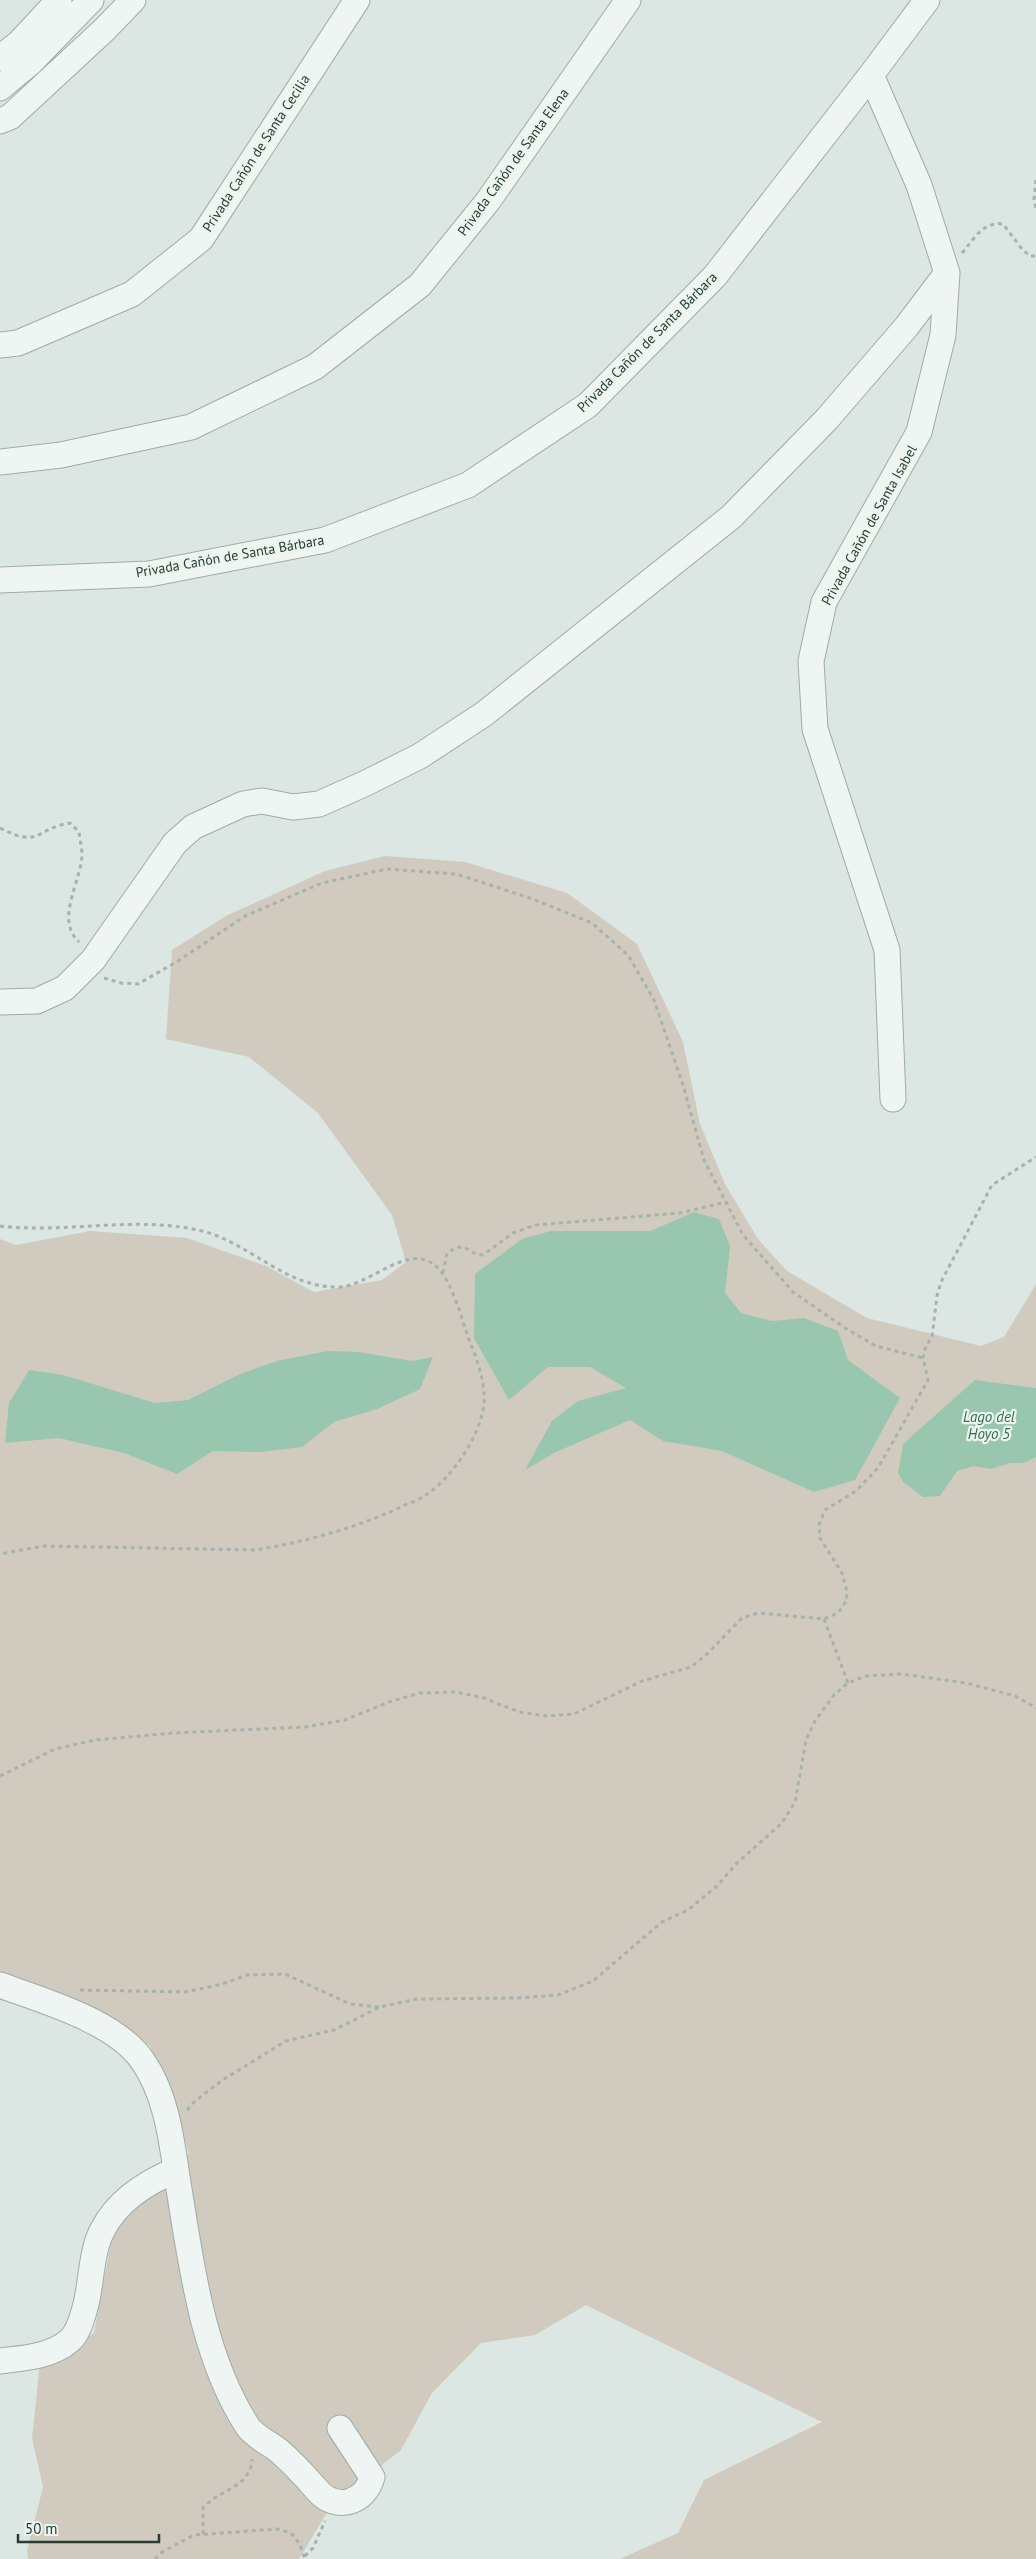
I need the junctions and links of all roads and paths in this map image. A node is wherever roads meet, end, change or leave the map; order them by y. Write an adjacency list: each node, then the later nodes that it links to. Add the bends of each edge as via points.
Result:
1 (59, 0): 7 (street, via 19,43)
2 (91, 0): 9 (street, via 30,63)
3 (133, 0): 10 (street, via 17,110)
4 (357, 0): 15 (street, Privada Cañón de Santa Cecilia, via 201,239 132,294 18,344)
5 (628, 0): 16 (street, Privada Cañón de Santa Elena, via 488,201 420,285 314,367 191,427 61,455)
6 (926, 0): 8 (street, Privada Cañón de Santa Bárbara)
7 (0, 58)
8 (871, 75): 14 (street, Privada Cañón de Santa Isabel, via 919,185); 17 (street, Privada Cañón de Santa Bárbara, via 715,276 594,398 468,485 325,540 149,574)
9 (0, 88)
10 (0, 121)
11 (1036, 180): 12 (path)
12 (1036, 209)
13 (1036, 256): 14 (path, via 1030,256 1022,249 1004,224 992,223 984,227)
14 (947, 273): 19 (street, via 907,326 827,419 731,516 623,604 484,714 420,756 319,804 293,806 262,801 243,804 193,827 175,844); 21 (street, Privada Cañón de Santa Isabel, via 943,335 919,432 824,602 811,661 815,729 887,950)
15 (0, 345)
16 (0, 462)
17 (0, 580)
18 (0, 828): 19 (path, via 19,837 37,838 56,826 70,824 79,832 82,856 68,924 72,935)
19 (93, 960): 20 (street, via 58,992 37,1001); 23 (path, via 106,980 138,984 246,916 322,883 387,869 456,874 530,898 592,923 628,955 654,1000 704,1160)
20 (0, 1002)
21 (893, 1099)
22 (1036, 1157): 26 (path, via 992,1186 941,1282 932,1337)
23 (726, 1202): 25 (path, via 680,1213 536,1225 513,1233 484,1256 468,1247 457,1246 447,1254); 26 (path, via 743,1235 793,1292 876,1346)
24 (0, 1226): 25 (path, via 39,1229 158,1226 202,1231 234,1243 301,1282 338,1288 365,1281 396,1263 415,1258 430,1262)
25 (443, 1274): 27 (path, via 480,1368 484,1403 474,1437 455,1466 426,1495 375,1519 288,1545 255,1550 44,1546)
26 (923, 1358): 28 (path, via 928,1380 878,1468 856,1492 825,1510 819,1525 820,1538 842,1573 847,1600 838,1613)
27 (0, 1554)
28 (824, 1619): 29 (path); 31 (path, via 758,1613 742,1618 691,1667 642,1681 574,1714 547,1716 519,1712 484,1698 456,1692 420,1693 345,1720 304,1727 95,1740 55,1749)
29 (848, 1683): 30 (path, via 866,1676 902,1674 966,1683 1015,1696); 34 (path, via 834,1695 806,1740 795,1802 782,1823 710,1892 688,1910 662,1922 593,1981 558,1995 417,1999)
30 (1036, 1708)
31 (0, 1776)
32 (0, 1985): 35 (street, via 115,2034 142,2059 160,2093)
33 (77, 1990): 34 (path, via 186,1992 247,1975 284,1974 350,2004)
34 (380, 2007): 35 (path, via 334,2030 286,2041 201,2096)
35 (168, 2134): 36 (street)
36 (176, 2170): 37 (street, via 141,2187 102,2229 82,2318 70,2341 39,2356); 39 (street, via 196,2293 223,2378)
37 (0, 2361)
38 (340, 2428): 40 (street, via 372,2477 369,2489 360,2498)
39 (249, 2429): 40 (street, via 278,2450 323,2497); 41 (path, via 252,2470 241,2484 211,2498 203,2508)
40 (332, 2502): 42 (path, via 320,2535)
41 (203, 2534): 42 (path, via 277,2529 291,2534); 43 (path, via 194,2535 162,2552)
42 (305, 2557)
43 (156, 2559)

